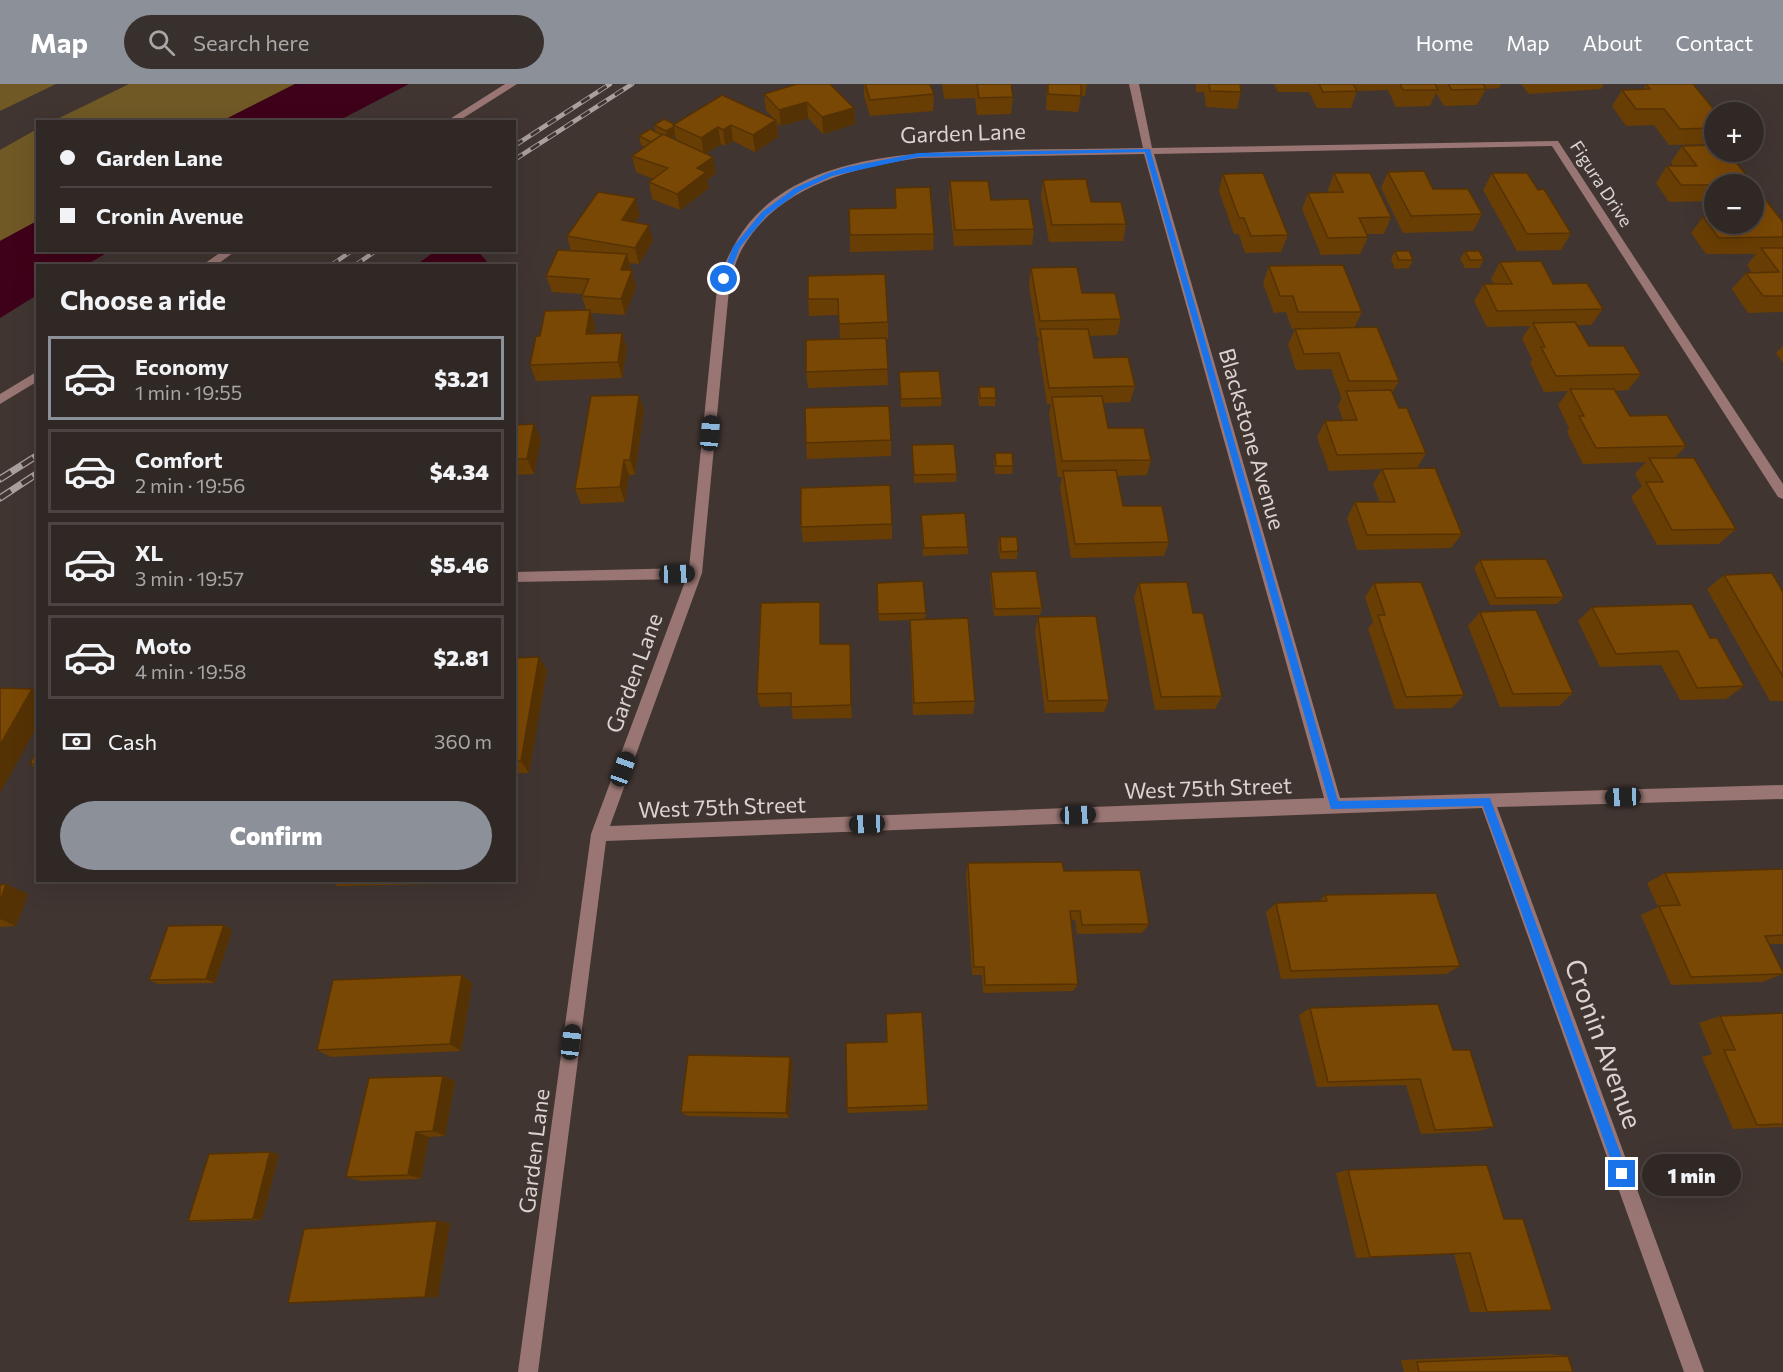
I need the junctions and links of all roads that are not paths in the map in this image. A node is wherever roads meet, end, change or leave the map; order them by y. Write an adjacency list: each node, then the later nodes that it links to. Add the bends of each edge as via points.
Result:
1 (512, 84): 3 (street)
2 (1134, 84): 4 (street, Blackstone Avenue)
3 (452, 120)
4 (1148, 150): 9 (street, Figura Drive, via 1555,143); 10 (street, Garden Lane, via 892,158 830,174 797,190 765,213 737,247 724,279); 14 (street, Blackstone Avenue)
5 (229, 252): 6 (street)
6 (209, 264)
7 (36, 376): 8 (street)
8 (0, 400)
9 (1783, 494)
10 (696, 573): 11 (street); 15 (street, Garden Lane)
11 (516, 577)
12 (1783, 792): 13 (street, West 75th Street)
13 (1487, 801): 14 (street, West 75th Street); 17 (street, Cronin Avenue)
14 (1335, 805): 15 (street, West 75th Street)
15 (599, 834): 16 (street, Garden Lane)
16 (528, 1372)
17 (1694, 1372)

